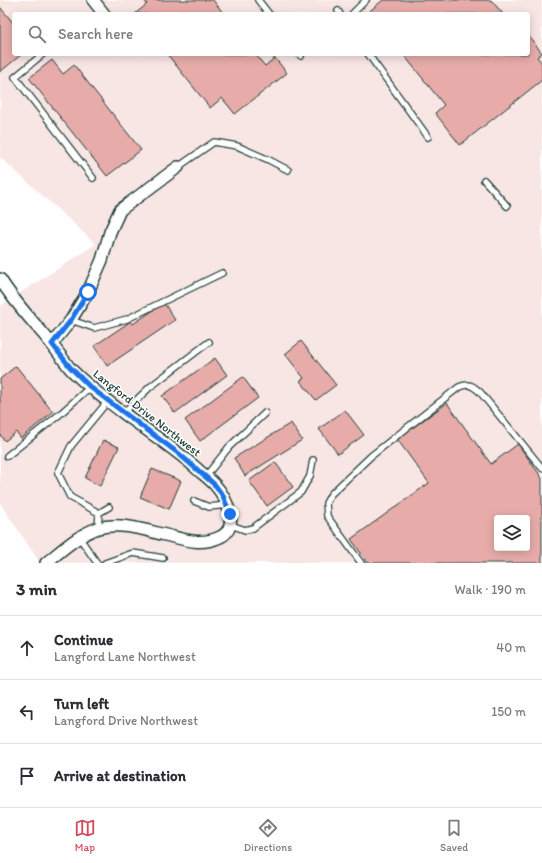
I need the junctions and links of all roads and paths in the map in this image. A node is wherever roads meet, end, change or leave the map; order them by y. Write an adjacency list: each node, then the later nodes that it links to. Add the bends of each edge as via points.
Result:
1 (93, 0): 4 (street)
2 (258, 0): 5 (lane)
3 (366, 0): 6 (lane)
4 (102, 12)
5 (267, 12)
6 (354, 12)
7 (41, 56): 12 (lane, via 15,77)
8 (369, 56): 9 (lane)
9 (428, 137)
10 (178, 167): 11 (lane, via 214,142 237,146); 17 (street, via 120,210 88,292)
11 (288, 170)
12 (93, 178)
13 (484, 180): 14 (lane)
14 (507, 206)
15 (222, 273): 17 (lane, via 127,319 94,328)
16 (0, 279): 19 (street, Langford Drive Northwest, via 7,291)
17 (71, 320): 19 (street)
18 (210, 342): 22 (lane, via 150,387)
19 (52, 344): 20 (street, Langford Drive Northwest)
20 (90, 387): 21 (street, Langford Drive Northwest); 24 (lane)
21 (108, 401): 22 (street, Langford Drive Northwest); 31 (lane, via 71,446 58,473 70,497)
22 (123, 412): 27 (street, Langford Drive Northwest)
23 (265, 413): 27 (lane, via 229,447)
24 (7, 456)
25 (313, 460): 32 (lane, via 310,476 301,492 253,528 245,530)
26 (542, 468): 39 (lane, via 480,392 471,385 459,387 371,456 331,494 326,503 327,516)
27 (206, 476): 29 (street, Langford Drive Northwest, via 223,496)
28 (194, 501): 29 (lane, via 209,507)
29 (226, 505): 32 (street, Langford Drive Northwest)
30 (108, 507): 31 (lane)
31 (99, 513): 33 (lane)
32 (231, 525): 33 (street, via 220,537 194,542 121,526)
33 (98, 528): 34 (street)
34 (78, 537): 36 (street); 37 (lane)
35 (163, 558): 38 (lane, via 133,553)
36 (46, 563)
37 (97, 563)
38 (105, 563)
39 (361, 563)

